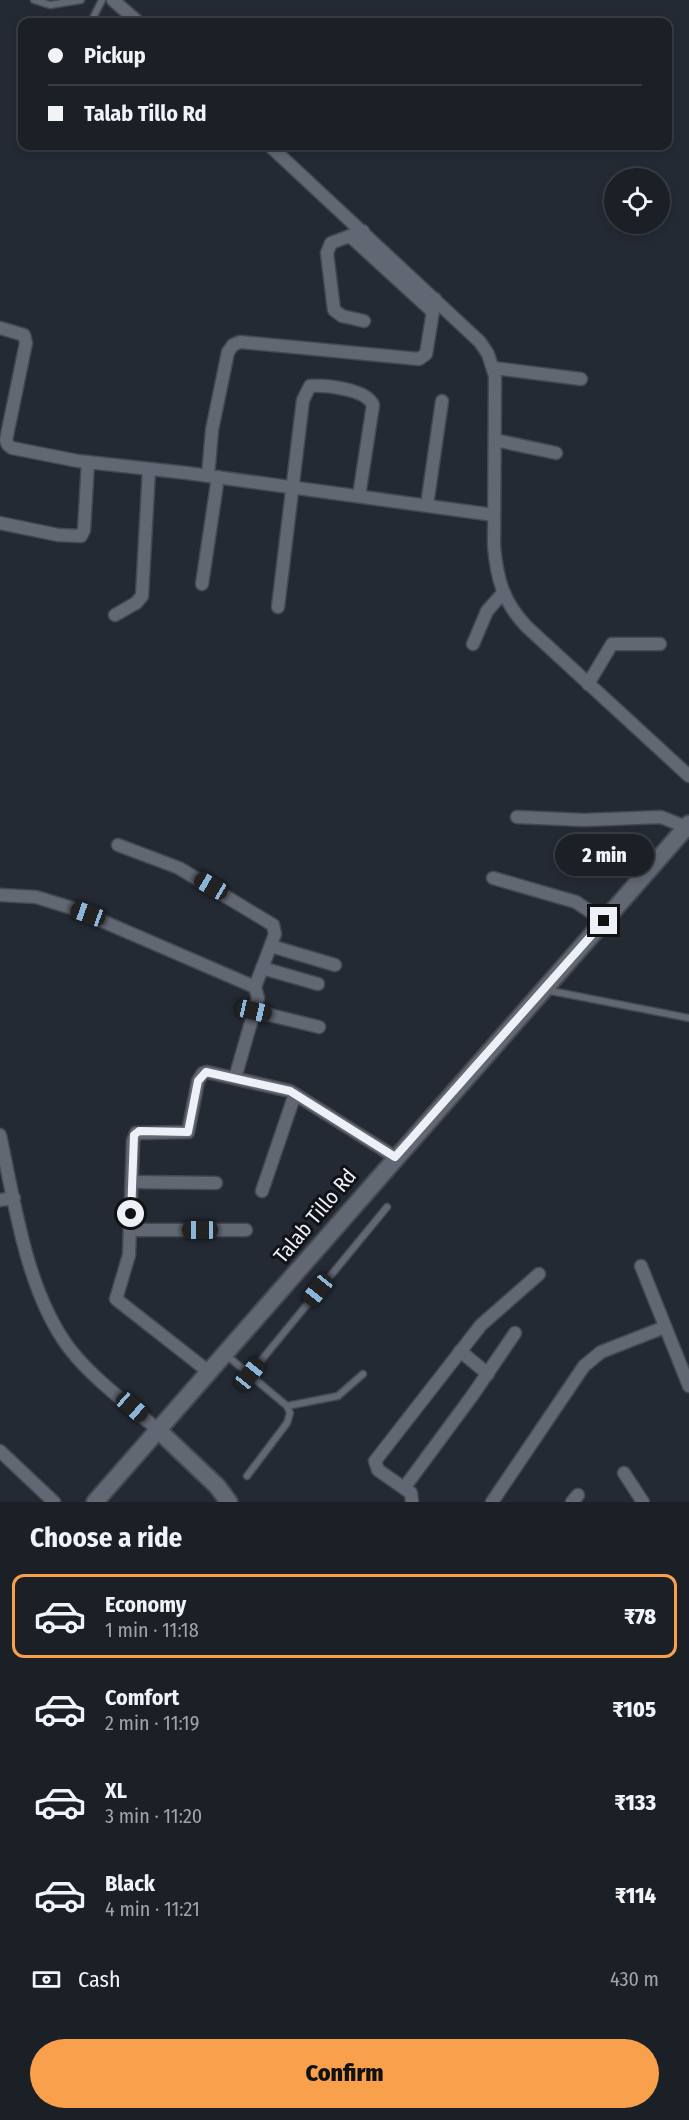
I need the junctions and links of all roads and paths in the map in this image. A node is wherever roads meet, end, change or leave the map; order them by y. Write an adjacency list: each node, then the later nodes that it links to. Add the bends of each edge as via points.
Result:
1 (34, 0): 2 (lane, via 60,5)
2 (81, 0)
3 (113, 0): 6 (street)
4 (100, 2): 5 (lane)
5 (93, 18)
6 (133, 18)
7 (274, 150): 8 (street)
8 (356, 234): 9 (street); 10 (street, via 331,243 327,249 332,306 342,316)
9 (434, 306): 12 (street, via 480,342); 19 (street, via 426,354 419,359 240,342 233,345 228,352 212,430)
10 (364, 321)
11 (0, 328): 17 (street, via 24,335 26,344 8,446)
12 (494, 368): 13 (street); 15 (street)
13 (580, 379)
14 (442, 401): 22 (street)
15 (495, 440): 16 (street); 23 (street)
16 (556, 453)
17 (88, 462): 18 (street); 24 (street, via 81,536)
18 (149, 469): 19 (street); 28 (street, via 142,596)
19 (213, 476): 20 (street); 25 (street)
20 (291, 487): 21 (street); 21 (street, via 304,394 310,386 316,386 362,394 373,405); 27 (street)
21 (359, 496): 22 (street)
22 (427, 505): 23 (street)
23 (494, 514): 26 (street)
24 (0, 523)
25 (202, 584)
26 (498, 598): 29 (street); 31 (street)
27 (278, 607)
28 (115, 615)
29 (472, 644)
30 (660, 644): 31 (street, via 612,644)
31 (588, 684): 32 (street)
32 (689, 776)
33 (517, 817): 34 (street, via 661,817)
34 (688, 826): 38 (main road, Talab Tillo Rd)
35 (118, 845): 39 (street, via 179,868 250,908 273,924)
36 (493, 878): 38 (street, via 576,902)
37 (0, 895): 43 (street, via 36,897 72,908)
38 (604, 921): 44 (main road, Talab Tillo Rd)
39 (271, 946): 40 (street); 41 (street)
40 (335, 964)
41 (262, 968): 42 (street); 43 (street)
42 (318, 984)
43 (255, 987): 45 (street, via 259,994)
44 (545, 990): 46 (lane); 52 (main road, Talab Tillo Rd)
45 (254, 1011): 47 (street); 48 (street)
46 (689, 1018)
47 (319, 1027)
48 (236, 1078): 49 (street); 53 (street, via 207,1072 201,1075 187,1133 136,1133)
49 (295, 1094): 52 (street); 55 (street)
50 (0, 1134): 51 (street)
51 (2, 1152): 56 (street)
52 (395, 1157): 66 (main road, Talab Tillo Rd)
53 (132, 1182): 54 (street); 59 (street)
54 (216, 1183)
55 (262, 1191)
56 (14, 1198): 57 (street); 73 (street, via 41,1297 59,1332 80,1361)
57 (0, 1200)
58 (387, 1207): 68 (lane)
59 (131, 1230): 60 (street); 67 (street, via 129,1255 116,1299)
60 (246, 1230)
61 (641, 1266): 63 (street)
62 (539, 1274): 65 (street, via 489,1317)
63 (665, 1327): 71 (street); 82 (street, via 601,1352 584,1366)
64 (515, 1333): 70 (street)
65 (460, 1351): 70 (street); 77 (street, via 375,1461 378,1470)
66 (225, 1353): 67 (main road, Talab Tillo Rd); 68 (lane)
67 (209, 1372): 73 (main road, Talab Tillo Rd)
68 (250, 1374): 72 (lane)
69 (363, 1374): 72 (lane, via 338,1396)
70 (488, 1374): 77 (street)
71 (689, 1386)
72 (287, 1406): 76 (lane, via 291,1413 287,1423)
73 (157, 1429): 79 (main road, Talab Tillo Rd); 80 (main road, via 217,1486)
74 (0, 1451): 78 (street)
75 (624, 1473): 83 (street)
76 (247, 1476)
77 (404, 1488): 81 (street, via 411,1493)
78 (54, 1502)
79 (95, 1502)
80 (228, 1502)
81 (412, 1502)
82 (492, 1502)
83 (643, 1502)

